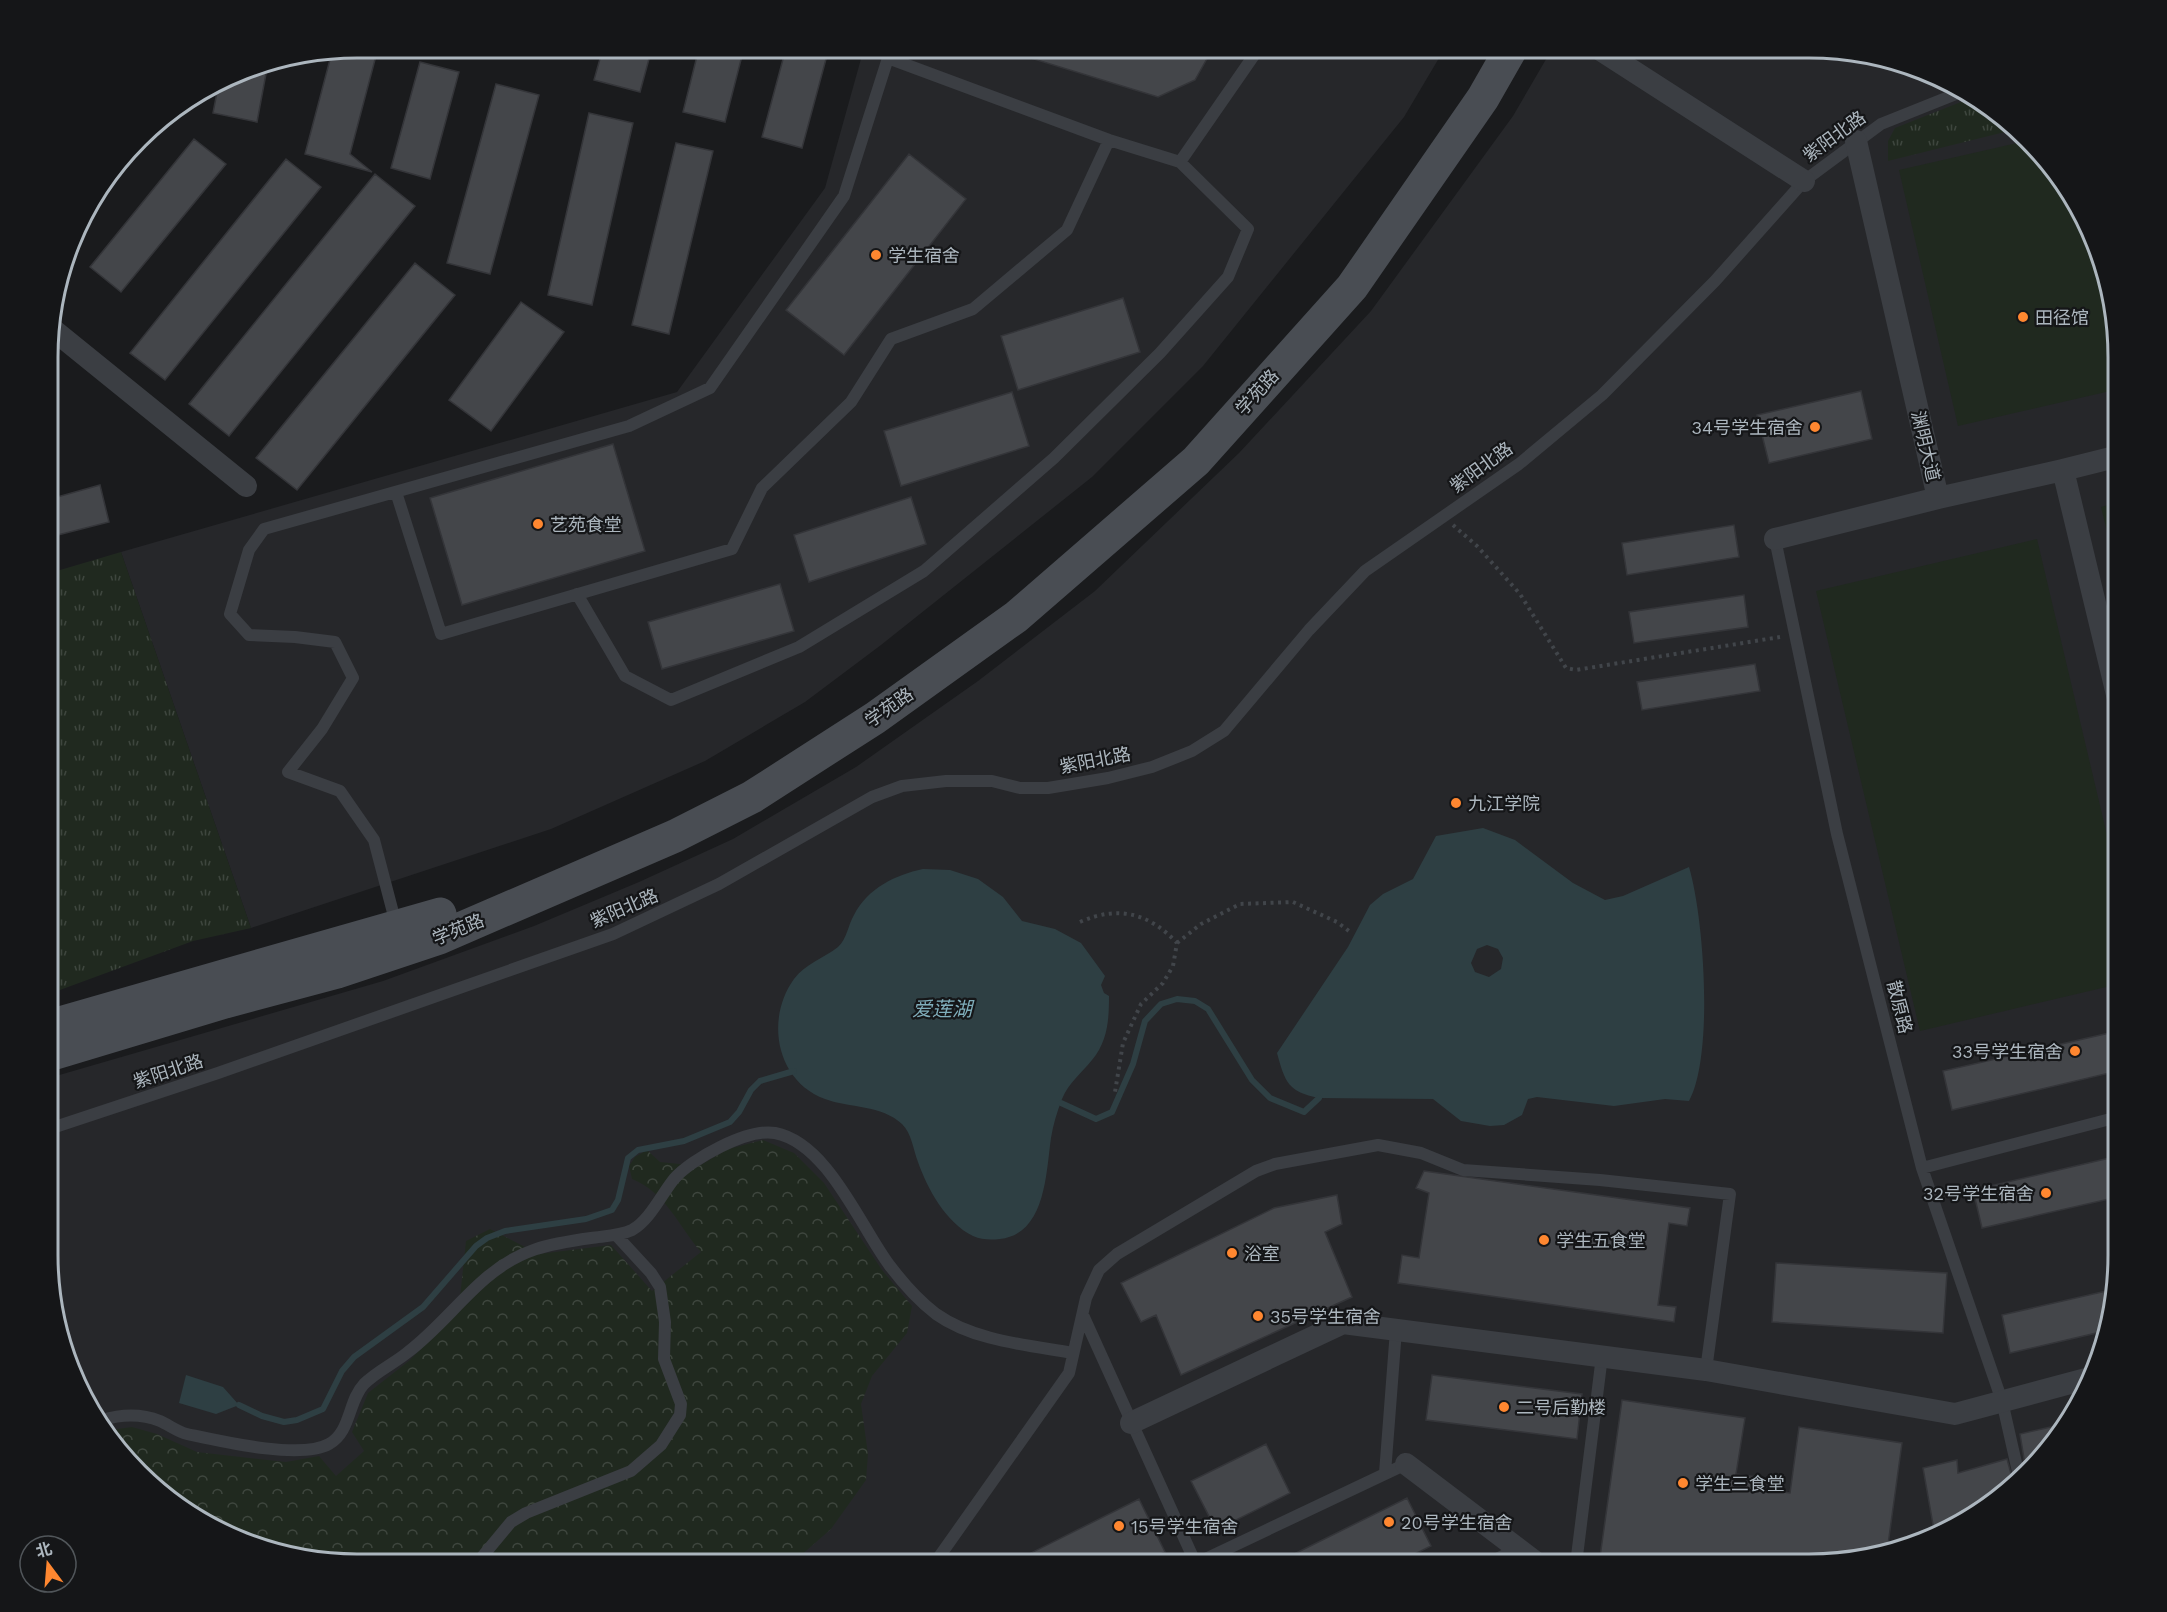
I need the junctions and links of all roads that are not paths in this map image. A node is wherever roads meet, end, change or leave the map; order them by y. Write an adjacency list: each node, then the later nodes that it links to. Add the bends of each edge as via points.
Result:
1 (1252, 58): 8 (lane)
2 (1483, 58): 19 (street, 学苑路, via 1466,90 1337,273 1180,449 1014,595 869,703 739,784 426,920)
3 (1505, 58): 21 (street, 学苑路, via 1483,98 1352,287 1196,461 1016,617 875,718 752,796 675,836 439,938 337,972)
4 (1615, 58): 9 (street)
5 (1953, 95): 7 (lane, 紫阳北路, via 1881,124)
6 (1109, 140): 8 (lane); 14 (lane, via 888,58 844,196 710,388 629,426); 17 (lane, via 1067,230 973,309 891,339 851,402 762,488 732,549)
7 (1856, 141): 9 (lane, 紫阳北路); 15 (street, 渊明大道)
8 (1180, 162): 17 (lane, via 1248,230 1228,277 1160,353 1054,458 924,571 799,647 671,700 625,676)
9 (1804, 181): 23 (lane, 紫阳北路, via 1715,281 1602,395 1519,464 1365,571 1224,731 1192,751 1119,776 1048,788 1020,788 992,781 902,786 872,797 719,884 613,934)
10 (59, 335): 13 (street)
11 (2109, 458): 12 (street, 渊明大道)
12 (2063, 470): 15 (street, 渊明大道); 18 (street)
13 (246, 486)
14 (396, 492): 17 (lane, via 441,634); 19 (lane, via 264,529 249,550 230,614 249,635 335,642 354,678 322,729 288,772 339,791 374,840)
15 (1938, 498): 16 (street)
16 (1775, 538): 24 (lane, 散原路, via 1837,834)
17 (577, 594)
18 (2109, 661)
19 (398, 928): 20 (street, 学苑路)
20 (58, 1023)
21 (58, 1052)
22 (2109, 1119): 24 (lane)
23 (58, 1126)
24 (1922, 1168): 32 (lane, 散原路)
25 (615, 1235): 28 (lane, via 633,1229 675,1178 704,1156 748,1136 778,1134 801,1146 837,1182 891,1268 939,1316 988,1336); 33 (lane, via 543,1245 512,1259 486,1278 409,1352 363,1385 339,1437 321,1448 284,1451 184,1433 146,1416 127,1414); 38 (lane, via 660,1287 665,1322 664,1359 681,1404 680,1415 661,1445 631,1471 526,1513 511,1522)
26 (1083, 1315): 28 (lane); 30 (lane, via 1099,1270 1117,1254 1256,1171 1378,1145 1421,1153 1463,1170 1730,1194); 34 (lane)
27 (1396, 1330): 29 (street); 34 (street, via 1343,1323); 35 (lane)
28 (1073, 1353): 39 (lane, via 1068,1373)
29 (1602, 1356): 30 (street); 44 (lane)
30 (1706, 1370): 32 (street, via 1955,1414)
31 (2081, 1380): 32 (street)
32 (2002, 1401): 36 (lane, 散原路)
33 (108, 1419)
34 (1131, 1423): 40 (lane)
35 (1396, 1469): 37 (street); 41 (lane)
36 (2017, 1469)
37 (1518, 1549): 42 (lane); 43 (street)
38 (484, 1554)
39 (943, 1554)
40 (1190, 1554)
41 (1216, 1554)
42 (1507, 1554)
43 (1525, 1554)
44 (1577, 1554)

